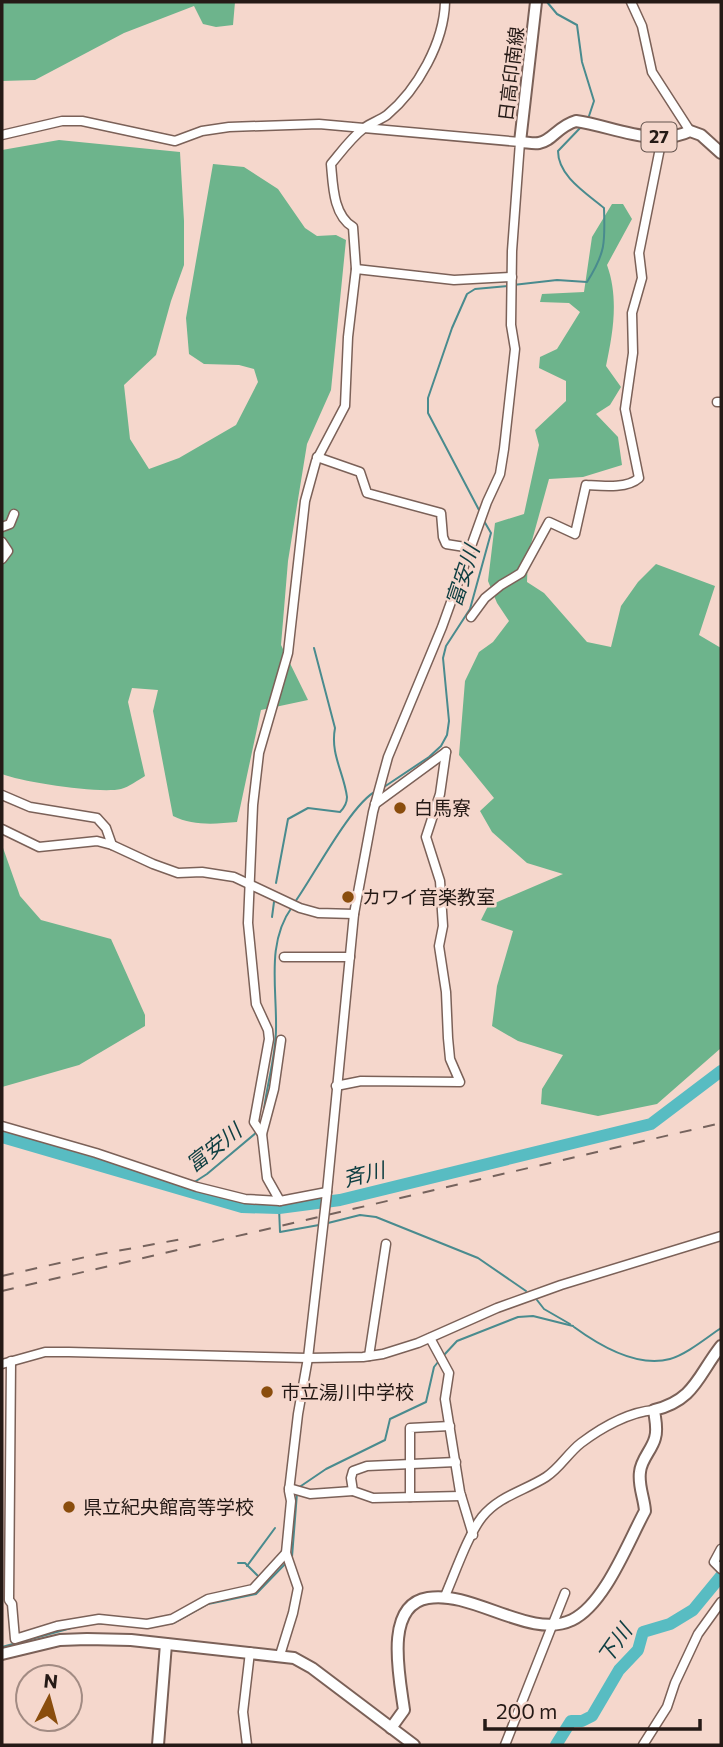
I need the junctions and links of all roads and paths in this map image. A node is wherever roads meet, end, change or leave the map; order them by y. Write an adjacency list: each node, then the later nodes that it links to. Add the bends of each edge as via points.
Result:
1 (445, 2): 4 (street, via 438,36 411,90)
2 (536, 2): 8 (main road, 日高印南線)
3 (631, 2): 5 (street, via 642,26 652,72)
4 (365, 128): 6 (street, via 237,126 175,141 62,121); 8 (street); 10 (street, via 331,164 333,192 344,222 353,227)
5 (690, 131): 7 (main road, 日高印南線 / 27); 9 (main road, 27)
6 (2, 135)
7 (662, 138): 8 (main road, 日高印南線 / 27, via 584,122 564,124 541,143); 18 (street, via 639,253 642,278 632,313 633,353 625,409 639,478 608,486 586,485 575,534 549,522 521,573 485,598)
8 (520, 142): 11 (street)
9 (721, 153)
10 (356, 269): 11 (street, via 454,280); 12 (street, via 345,406)
11 (512, 277): 16 (street, via 515,349 504,449 500,474)
12 (317, 457): 16 (street, via 360,472 367,493 441,513 446,544); 23 (street, via 305,501 288,653 259,753)
13 (14, 514): 14 (street, via 10,524)
14 (2, 527)
15 (2, 542): 17 (street, via 8,551)
16 (471, 548): 20 (street)
17 (2, 559)
18 (471, 617)
19 (2, 795): 22 (street, via 30,807 97,818)
20 (374, 806): 24 (street); 28 (street, via 446,752 440,794 426,837 440,881 443,926 439,946 450,1059 460,1082 361,1081)
21 (2, 829): 22 (street, via 39,847 97,841)
22 (112, 845): 23 (street, via 178,873 202,872)
23 (250, 883): 24 (street, via 300,908); 30 (street, via 248,923 254,989 269,1039 254,1122)
24 (354, 914): 26 (street)
25 (284, 957): 26 (street)
26 (350, 957): 28 (street)
27 (281, 1040): 30 (street)
28 (336, 1086): 31 (street)
29 (2, 1126): 32 (street, via 197,1187 245,1199)
30 (262, 1134): 32 (street, via 267,1178)
31 (327, 1192): 32 (street); 38 (street)
32 (280, 1201)
33 (721, 1236): 35 (street, via 548,1290)
34 (386, 1244): 37 (street)
35 (430, 1338): 37 (street); 42 (street, via 449,1373 445,1399)
36 (721, 1346): 41 (main road, via 680,1401)
37 (369, 1356): 38 (street)
38 (308, 1358): 39 (street, via 45,1352); 45 (street)
39 (11, 1361): 40 (street); 52 (street)
40 (2, 1364)
41 (654, 1410): 49 (street, via 638,1412 580,1444 549,1475 501,1499 481,1518); 58 (main road, via 655,1440 639,1473 645,1511 591,1606 575,1618)
42 (450, 1426): 43 (street); 44 (street, via 410,1428)
43 (456, 1462): 44 (street); 47 (street)
44 (410, 1464): 46 (street, via 353,1471); 48 (street)
45 (289, 1488): 46 (street, via 310,1494); 51 (street)
46 (353, 1491): 48 (street, via 373,1498)
47 (461, 1496): 48 (street); 49 (street)
48 (410, 1497)
49 (473, 1535): 55 (street)
50 (721, 1549): 53 (street, via 714,1562)
51 (286, 1553): 57 (street, via 253,1589 208,1599 172,1619 147,1624); 63 (street, via 298,1588)
52 (6, 1563): 57 (street, via 15,1639)
53 (721, 1569)
54 (565, 1594): 58 (street)
55 (445, 1595): 58 (main road); 64 (main road, via 416,1600 403,1615 398,1657 404,1710)
56 (721, 1602): 69 (street, via 698,1634 667,1707)
57 (91, 1621): 59 (street)
58 (553, 1624): 68 (street)
59 (92, 1639): 60 (main road); 62 (main road, via 60,1640)
60 (166, 1644): 61 (main road); 65 (main road)
61 (250, 1653): 63 (main road); 66 (street, via 243,1712)
62 (2, 1654)
63 (280, 1656): 64 (main road, via 312,1668)
64 (391, 1728): 67 (main road)
65 (158, 1745)
66 (247, 1745)
67 (414, 1745)
68 (505, 1745)
69 (643, 1745)

